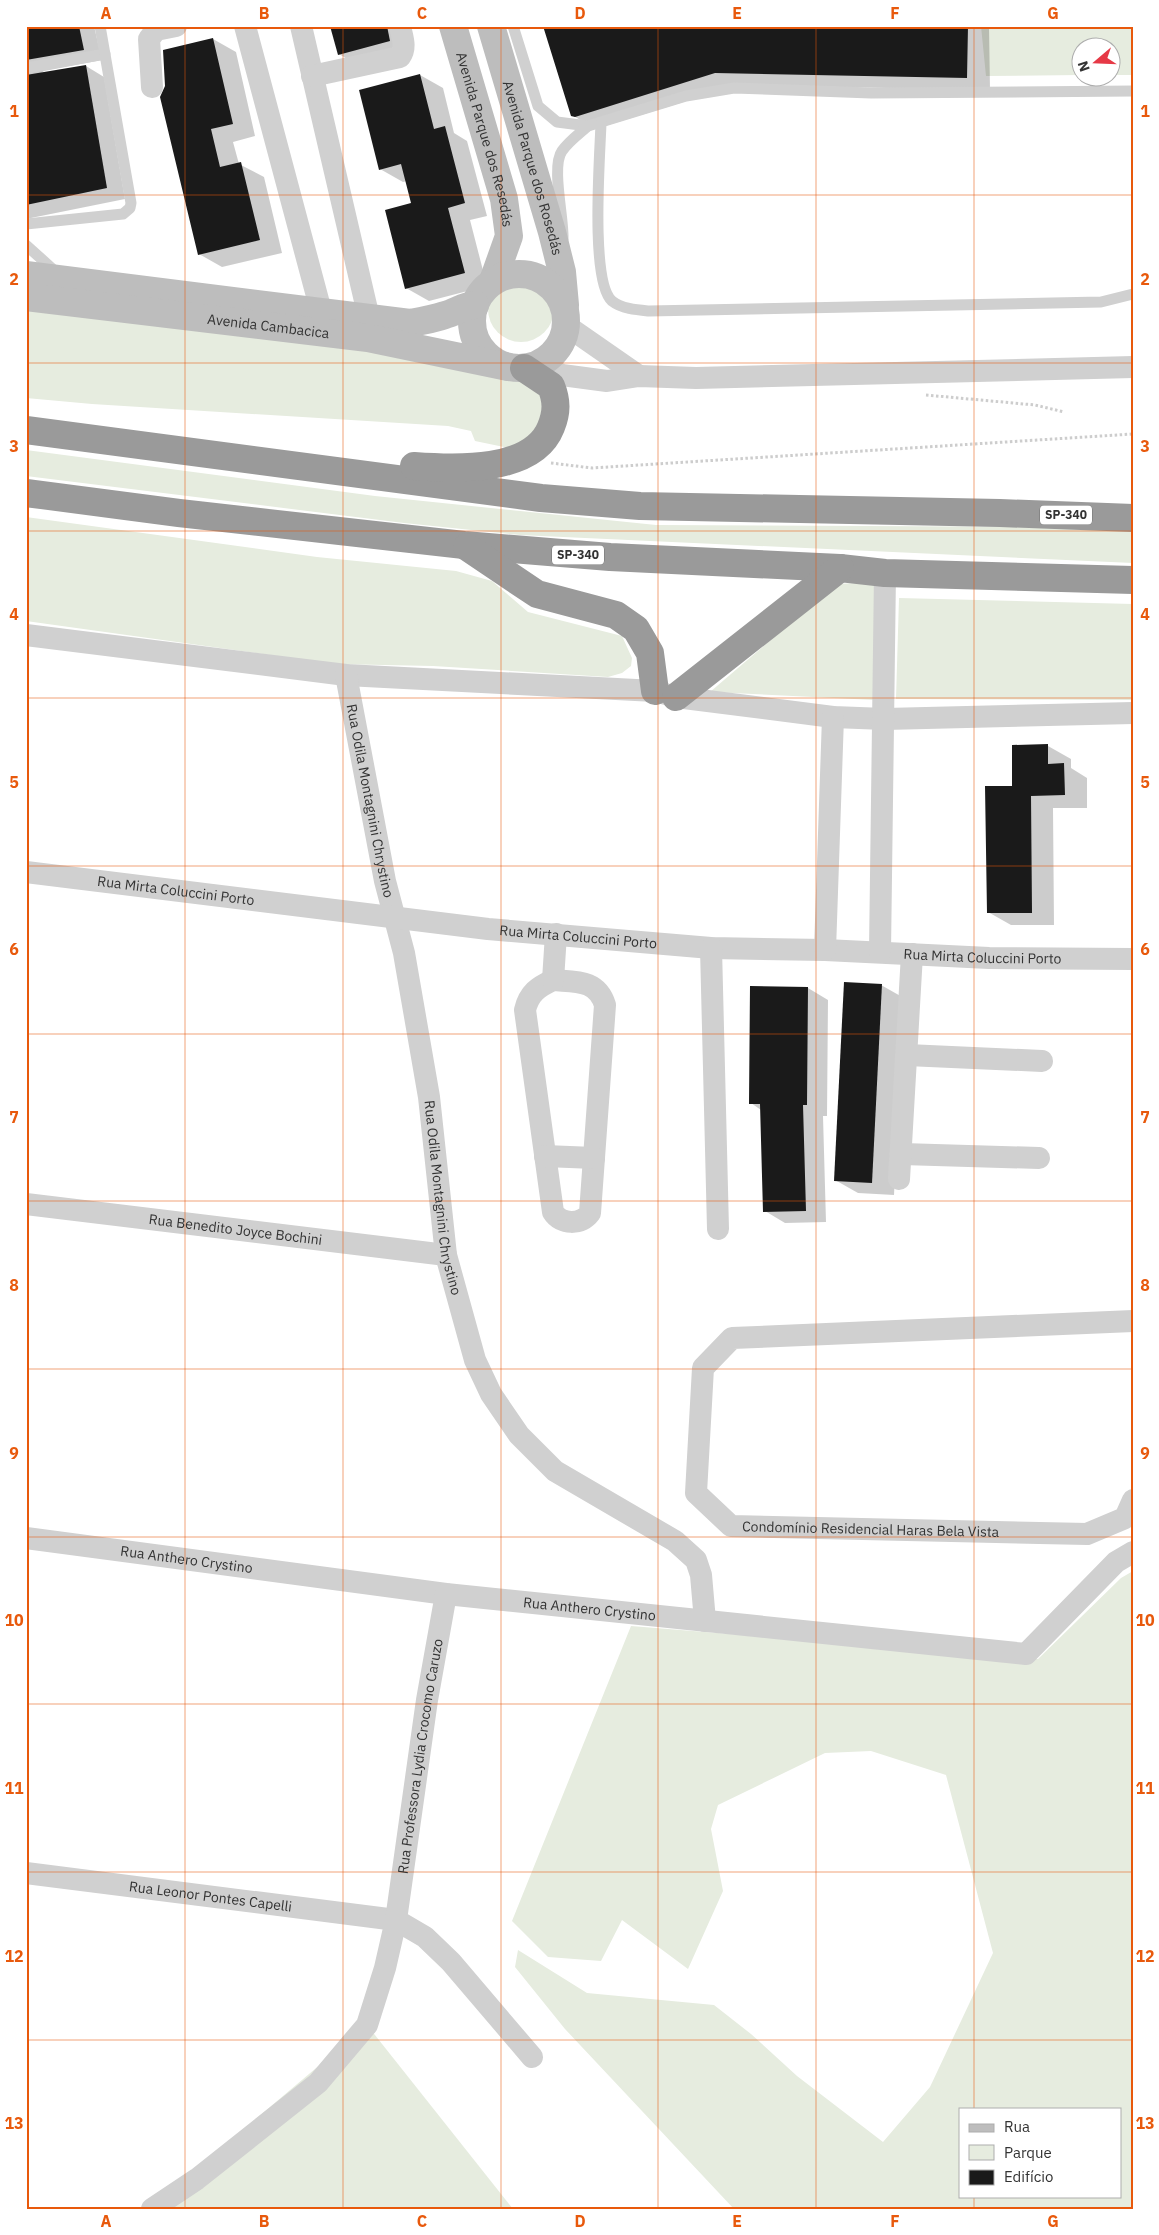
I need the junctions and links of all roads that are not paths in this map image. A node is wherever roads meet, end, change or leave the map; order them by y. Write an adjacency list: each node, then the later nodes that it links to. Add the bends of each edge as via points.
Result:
1 (100, 26): 9 (lane)
2 (176, 26): 12 (street, via 156,30 149,39)
3 (245, 26): 25 (street)
4 (301, 26): 11 (street)
5 (400, 26): 11 (street, via 404,52 400,56)
6 (453, 26): 21 (street, Avenida Parque dos Resedás, via 504,199 508,236)
7 (491, 26): 18 (street, Avenida Parque dos Rosedás)
8 (513, 26): 15 (lane, via 538,106 557,122)
9 (105, 54): 10 (lane); 16 (lane, via 130,208 123,214)
10 (26, 68)
11 (312, 76): 26 (street)
12 (152, 87)
13 (1133, 91): 14 (lane, via 872,93 734,88 686,96)
14 (601, 123): 15 (lane); 22 (lane, via 597,205 603,287 612,301 628,309 1101,302)
15 (588, 126): 18 (lane, via 560,152 557,167 564,223)
16 (26, 224)
17 (26, 245): 20 (lane)
18 (562, 272): 27 (street, Avenida Parque dos Rosedás)
19 (26, 275): 20 (street, Avenida Cambacica)
20 (64, 279): 25 (street, Avenida Cambacica)
21 (493, 281): 24 (street); 27 (street, via 522,273 537,276 560,295)
22 (1133, 294)
23 (26, 297): 28 (street, Avenida Cambacica, via 368,338)
24 (475, 304): 26 (street, Avenida Cambacica, via 462,306 431,320 410,323); 28 (street, via 472,319 481,349 493,360)
25 (321, 311): 26 (street, Avenida Cambacica)
26 (369, 318)
27 (566, 318): 28 (street, via 562,341); 30 (street)
28 (524, 366): 30 (street, via 593,380); 31 (highway, via 551,386 557,413 549,434 535,449 518,460 489,465 437,468)
29 (1133, 366): 30 (street, via 696,378)
30 (639, 376)
31 (39, 432): 34 (highway, SP-340, via 541,498 640,506)
32 (26, 493): 36 (highway, SP-340)
33 (1133, 508): 34 (highway, via 1060,508)
34 (1000, 513): 35 (highway, SP-340)
35 (1133, 518)
36 (464, 545): 37 (highway, SP-340, via 610,557); 42 (highway, via 537,594 616,615 636,629 650,653)
37 (840, 568): 38 (highway, SP-340); 42 (highway)
38 (885, 573): 39 (highway, SP-340); 45 (street)
39 (1133, 580)
40 (26, 635): 41 (street)
41 (346, 675): 42 (street); 47 (street, Rua Odila Montagnini Chrystino, via 384,882)
42 (666, 694): 44 (street)
43 (1133, 712): 45 (street)
44 (833, 717): 45 (street); 50 (street)
45 (885, 719): 51 (street)
46 (26, 872): 47 (street, Rua Mirta Coluccini Porto)
47 (394, 918): 48 (street, Rua Mirta Coluccini Porto); 64 (street, Rua Odila Montagnini Chrystino, via 404,953 429,1097)
48 (556, 934): 49 (street, Rua Mirta Coluccini Porto); 54 (street)
49 (711, 948): 50 (street, Rua Mirta Coluccini Porto); 63 (street)
50 (825, 950): 51 (street, Rua Mirta Coluccini Porto)
51 (880, 952): 52 (street, Rua Mirta Coluccini Porto)
52 (912, 954): 53 (street, Rua Mirta Coluccini Porto); 55 (street)
53 (1133, 959)
54 (553, 980): 58 (street, via 534,990 525,1010); 59 (street, via 589,984 602,995 605,1004)
55 (907, 1055): 56 (street); 57 (street)
56 (1042, 1061)
57 (902, 1154): 60 (street); 61 (street)
58 (545, 1156): 59 (street); 59 (street, via 552,1212 556,1218 577,1222 590,1213)
59 (594, 1158)
60 (1039, 1158)
61 (899, 1179)
62 (26, 1204): 64 (street, Rua Benedito Joyce Bochini)
63 (718, 1229)
64 (446, 1256): 70 (street, Rua Odila Montagnini Chrystino, via 475,1360 491,1394 519,1435 555,1471 687,1550 696,1560 701,1575)
65 (1133, 1322): 66 (street, Condomínio Residencial Haras Bela Vista, via 732,1338 703,1368 696,1492 731,1526 1087,1534 1125,1518)
66 (1133, 1500)
67 (26, 1538): 69 (street, Rua Anthero Crystino)
68 (1124, 1557): 70 (street, Rua Anthero Crystino, via 1026,1654)
69 (446, 1594): 70 (street, Rua Anthero Crystino); 72 (street, Rua Professora Lydia Crocomo Caruzo, via 427,1700)
70 (705, 1621)
71 (26, 1873): 72 (street, Rua Leonor Pontes Capelli)
72 (396, 1920): 73 (street, via 425,1937 451,1962); 74 (street, Rua Professora Lydia Crocomo Caruzo, via 367,2025 310,2089 197,2179)
73 (532, 2057)
74 (152, 2209)

